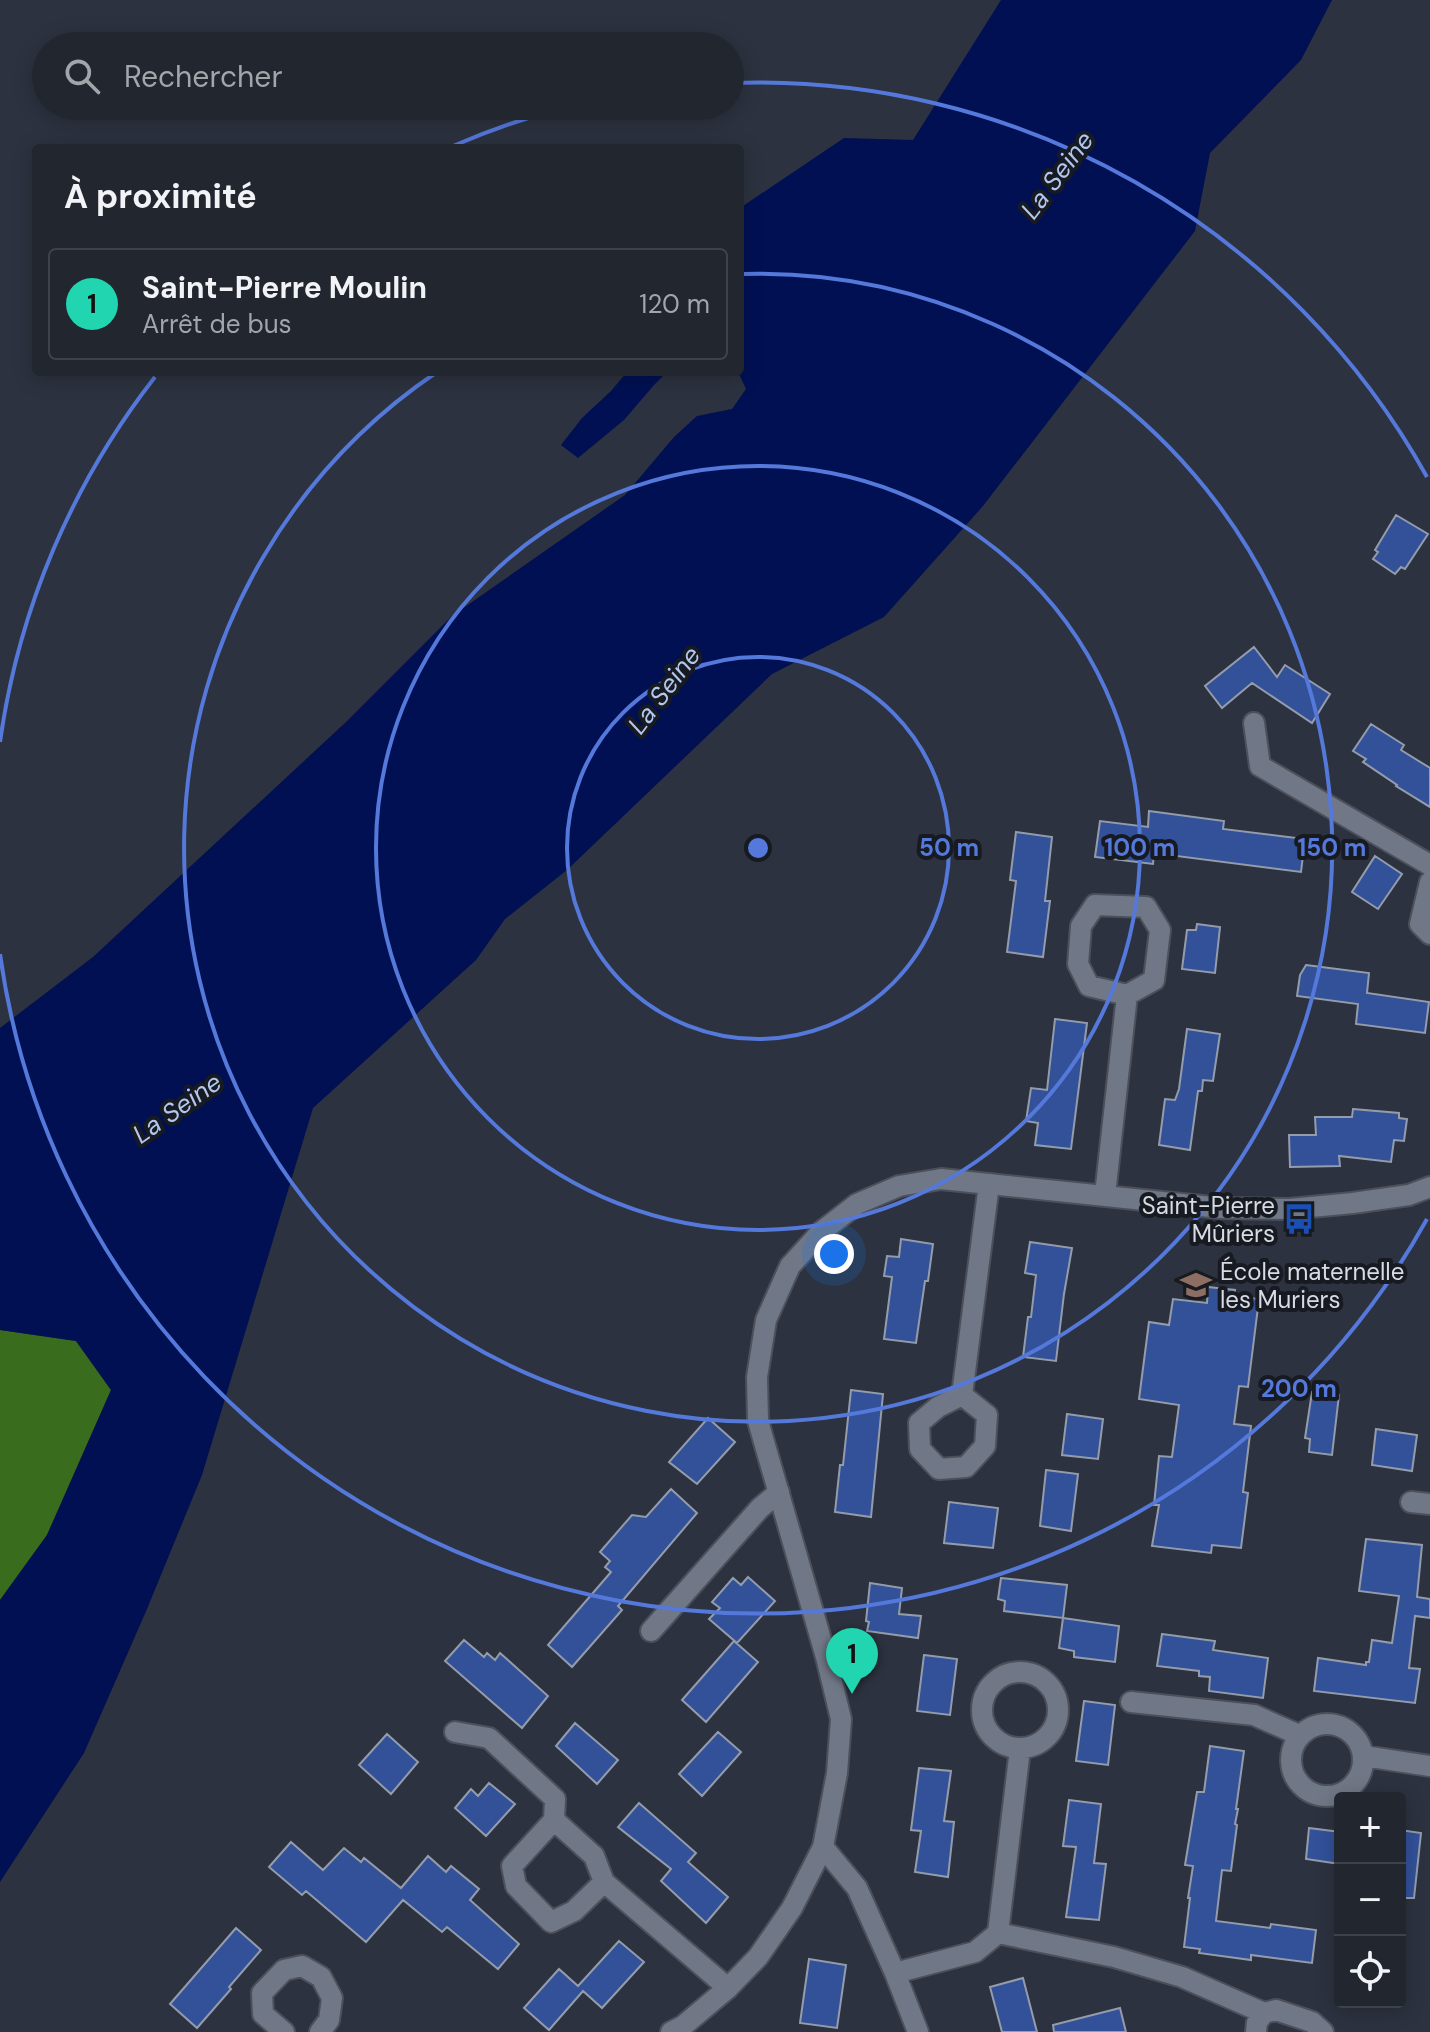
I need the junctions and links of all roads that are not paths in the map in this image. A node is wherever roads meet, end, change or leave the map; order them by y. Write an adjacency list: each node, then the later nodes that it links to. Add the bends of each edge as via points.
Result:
1 (1254, 723): 2 (street, via 1260,766)
2 (1430, 865)
3 (1430, 882): 4 (street, via 1420,924)
4 (1430, 934)
5 (1127, 995): 5 (street, via 1154,980 1160,930 1146,907 1095,905 1081,926 1078,964 1089,986); 8 (street)
6 (989, 1184): 8 (street); 9 (street); 10 (street, via 941,1179 899,1186 857,1204 790,1266 766,1320 757,1377 758,1421)
7 (1430, 1187): 8 (street, via 1409,1195 1290,1209 1221,1208)
8 (1105, 1195)
9 (962, 1395)
10 (779, 1492): 11 (street); 19 (street, via 841,1719)
11 (651, 1631)
12 (1131, 1702): 14 (street, via 1254,1715)
13 (455, 1732): 18 (street, via 489,1738 555,1799)
14 (1299, 1735): 16 (street, via 1317,1724 1338,1724 1356,1736); 16 (street, via 1291,1752 1291,1770 1300,1785 1316,1795 1334,1796 1350,1788 1361,1774)
15 (1020, 1749): 21 (street)
16 (1364, 1756): 17 (street)
17 (1430, 1766)
18 (554, 1820): 20 (street, via 594,1856); 20 (street, via 512,1866 516,1886 551,1922 574,1911)
19 (823, 1847): 22 (street, via 857,1888); 23 (street, via 792,1908 758,1957)
20 (604, 1882): 23 (street)
21 (998, 1933): 22 (street, via 975,1952); 24 (street, via 1182,1977)
22 (895, 1973): 28 (street); 29 (street)
23 (728, 1988): 25 (street)
24 (1260, 2023): 30 (street, via 1276,2010 1312,2022)
25 (676, 2030)
26 (284, 2032): 27 (street, via 263,2014 262,1993 284,1970 302,1966 321,1977 332,1998 329,2020)
27 (320, 2032)
28 (909, 2032)
29 (918, 2032)
30 (1323, 2032)

